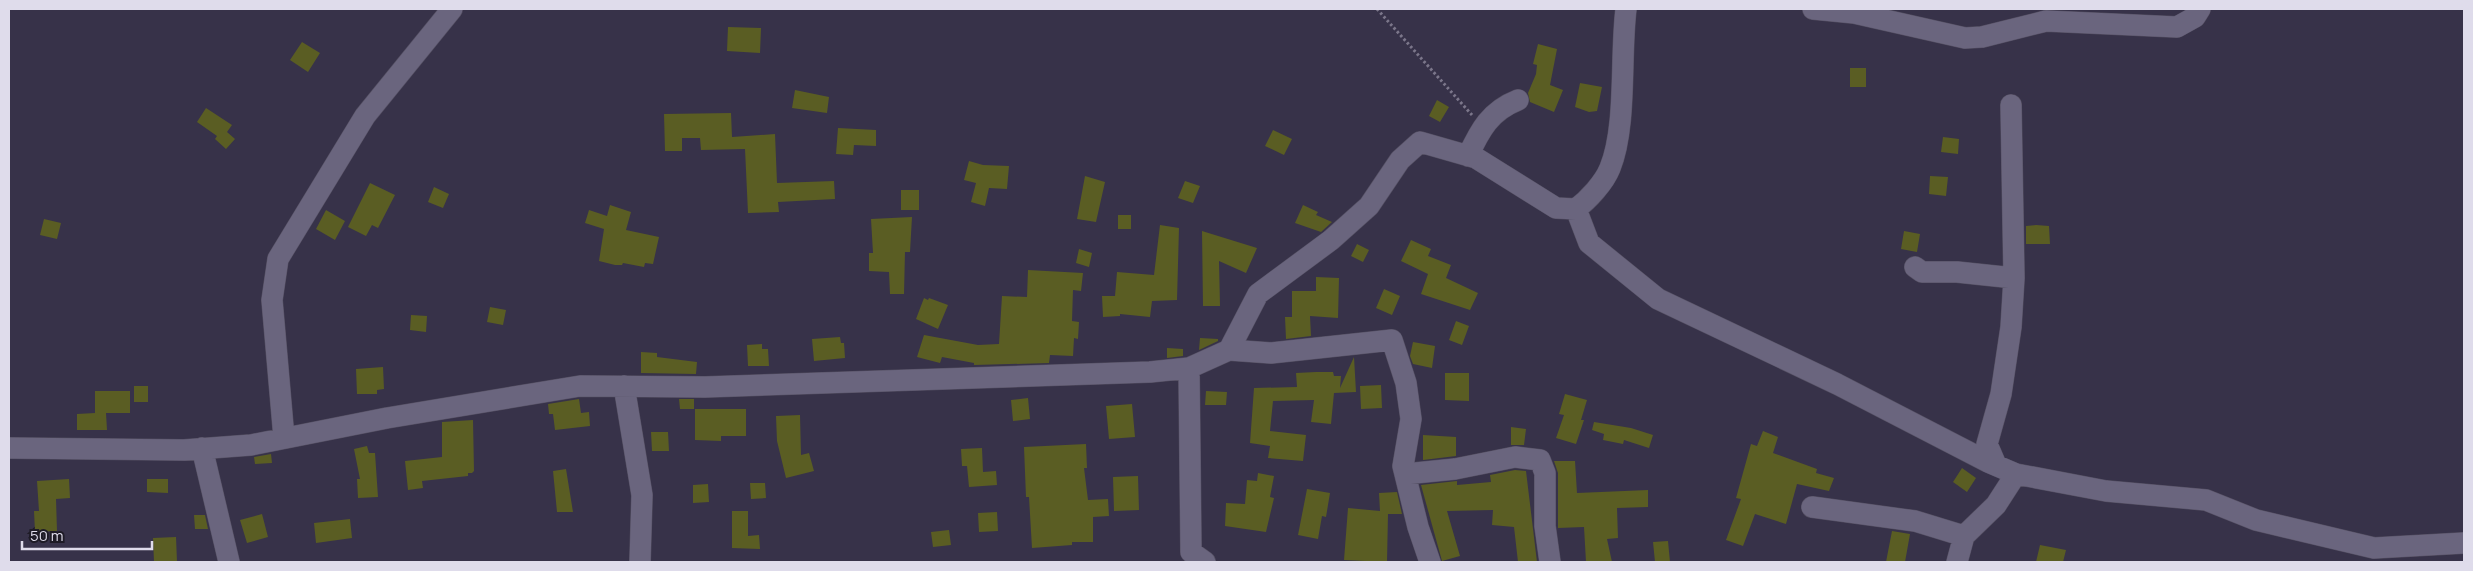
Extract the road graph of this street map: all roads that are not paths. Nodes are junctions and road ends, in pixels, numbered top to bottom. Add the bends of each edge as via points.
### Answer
1 (452, 9) edge
2 (1626, 9) edge
3 (1813, 9) edge
4 (2200, 9) edge
5 (1518, 100) dead end
6 (2011, 105) dead end
7 (1468, 156) junction
8 (1576, 209) junction
9 (1915, 267) dead end
10 (2014, 278) junction
11 (1229, 350) junction
12 (1189, 368) junction
13 (624, 386) junction
14 (284, 438) junction
15 (9, 448) edge
16 (202, 448) junction
17 (1996, 465) junction
18 (1405, 474) junction
19 (2016, 474) junction
20 (1812, 507) dead end
21 (1964, 536) junction
22 (2464, 543) edge
23 (229, 562) edge
24 (640, 562) edge
25 (1205, 562) edge
26 (1430, 562) edge
27 (1550, 562) edge
28 (1957, 562) edge

1 - 14 street via 365,116 278,259 272,300
2 - 8 street via 1618,136 1610,169 1586,202
3 - 4 street via 1854,13 1965,38 1982,37 2046,21 2177,27 2195,17
5 - 7 street via 1505,105 1482,126
6 - 10 street
7 - 8 street via 1556,208
7 - 11 street via 1420,142 1400,160 1369,206 1331,240 1258,294
8 - 17 street via 1589,243 1658,299 1837,384
9 - 10 street via 1922,272
10 - 17 street via 2001,394 1987,444
11 - 12 street
11 - 18 street via 1271,353 1392,340 1406,383 1411,419 1403,466
12 - 13 street via 715,386
12 - 25 street via 1191,552
13 - 14 street via 580,386
13 - 24 street via 642,494
14 - 16 street via 251,445
15 - 16 street
16 - 23 street
17 - 19 street
18 - 26 street
18 - 27 street via 1515,457 1540,460 1545,473 1545,526
19 - 21 street via 1996,505
19 - 22 street via 2106,491 2206,500 2256,520 2374,548
20 - 21 street via 1915,521
21 - 28 street

